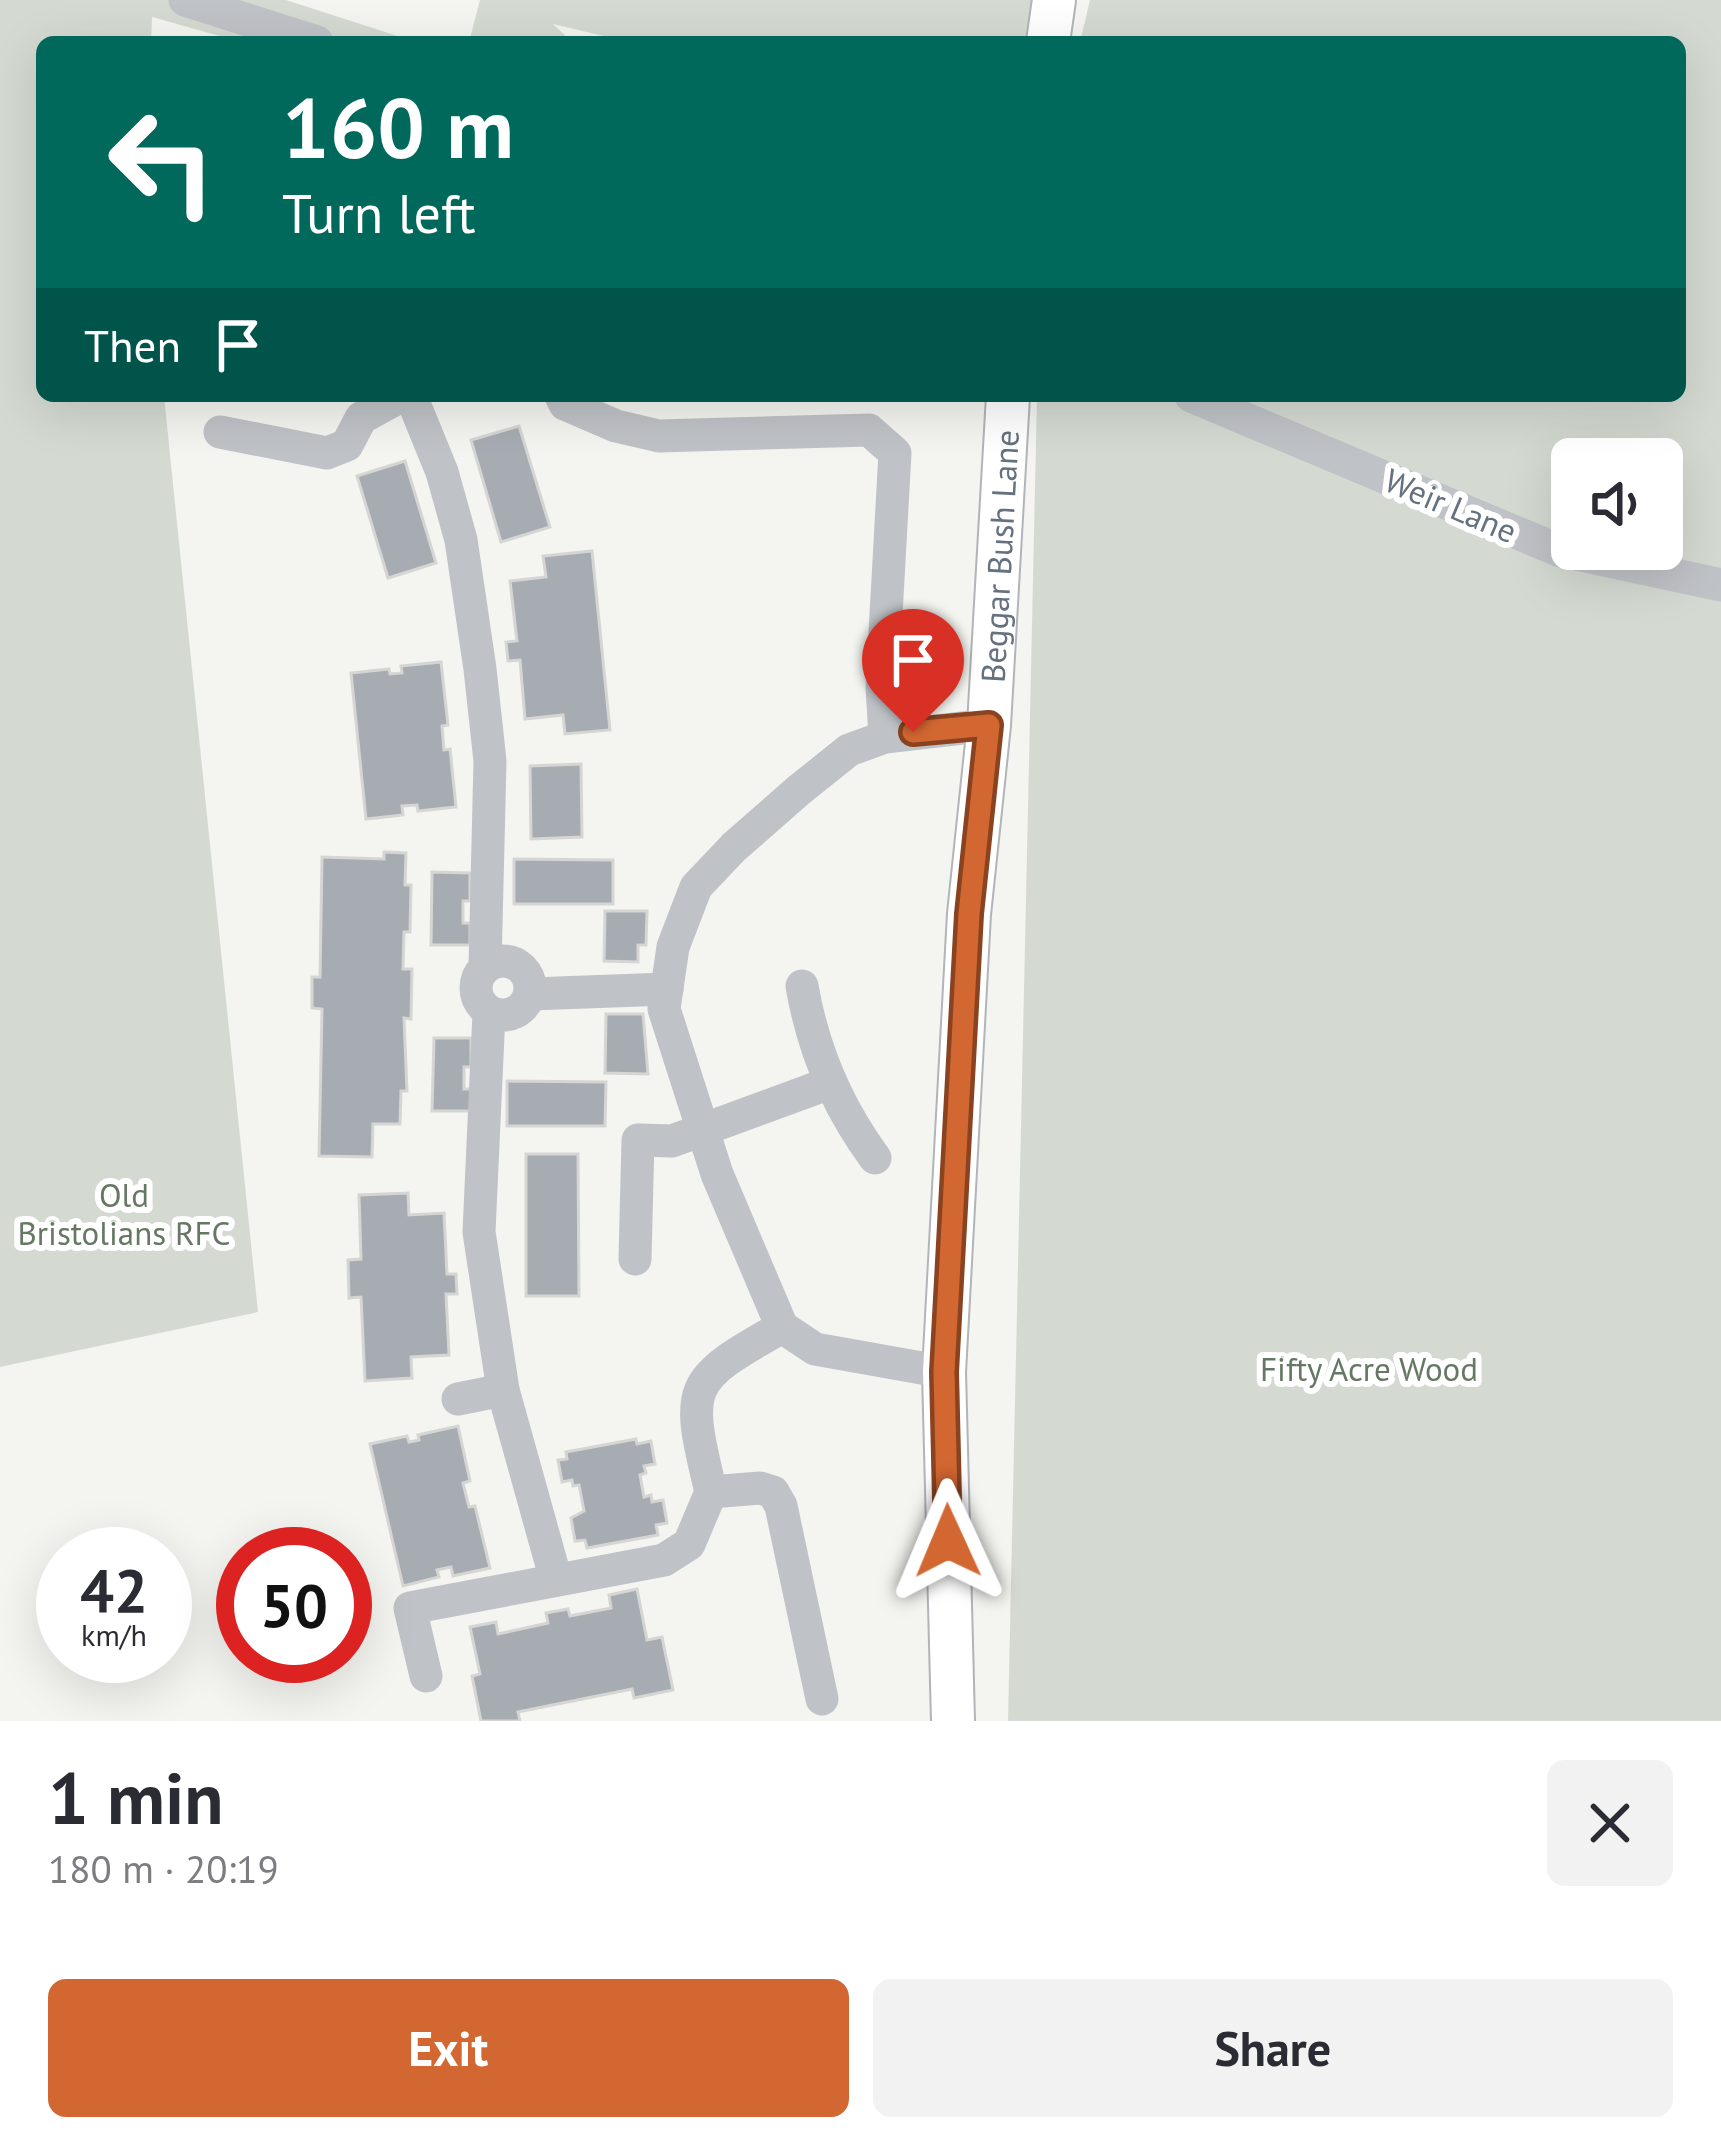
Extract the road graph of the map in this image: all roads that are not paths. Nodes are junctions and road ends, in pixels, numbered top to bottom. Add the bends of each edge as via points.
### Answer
1 (185, 0) edge
2 (1054, 0) edge
3 (297, 36) edge
4 (1049, 36) edge
5 (390, 402) edge
6 (413, 402) edge
7 (564, 402) edge
8 (1007, 402) edge
9 (1205, 402) edge
10 (220, 432) dead end
11 (1721, 584) edge
12 (989, 725) junction
13 (885, 737) junction
14 (485, 967) junction
15 (802, 986) dead end
16 (667, 989) junction
17 (531, 994) junction
18 (489, 1013) junction
19 (830, 1083) junction
20 (701, 1130) junction
21 (874, 1158) dead end
22 (635, 1259) dead end
23 (782, 1327) junction
24 (944, 1372) junction
25 (503, 1390) junction
26 (458, 1399) dead end
27 (711, 1492) junction
28 (556, 1580) junction
29 (426, 1676) dead end
30 (822, 1699) dead end
31 (953, 1721) edge

1 - 3 street
2 - 4 main road
5 - 10 street via 361,418 347,445 327,453
6 - 14 street via 461,540 477,651 490,761
7 - 13 street via 659,436 868,430 895,453
8 - 12 main road, Beggar Bush Lane
9 - 11 street, Weir Lane via 1558,550
12 - 13 street
12 - 24 main road, Beggar Bush Lane via 969,914
13 - 16 street via 848,750 815,776 696,887
14 - 17 street via 517,964
14 - 18 street via 476,982
15 - 19 street
16 - 17 street
16 - 20 street via 664,1010
17 - 18 street via 523,1009
18 - 25 street via 478,1232
19 - 20 street
19 - 21 street
20 - 22 street via 672,1141 638,1140
20 - 23 street
23 - 24 street via 814,1349
23 - 27 street via 710,1372 699,1392 694,1423
24 - 31 main road, Beggar Bush Lane
25 - 26 street
25 - 28 street
27 - 28 street via 689,1544 664,1560
27 - 30 street via 760,1488 782,1506
28 - 29 street via 410,1608

